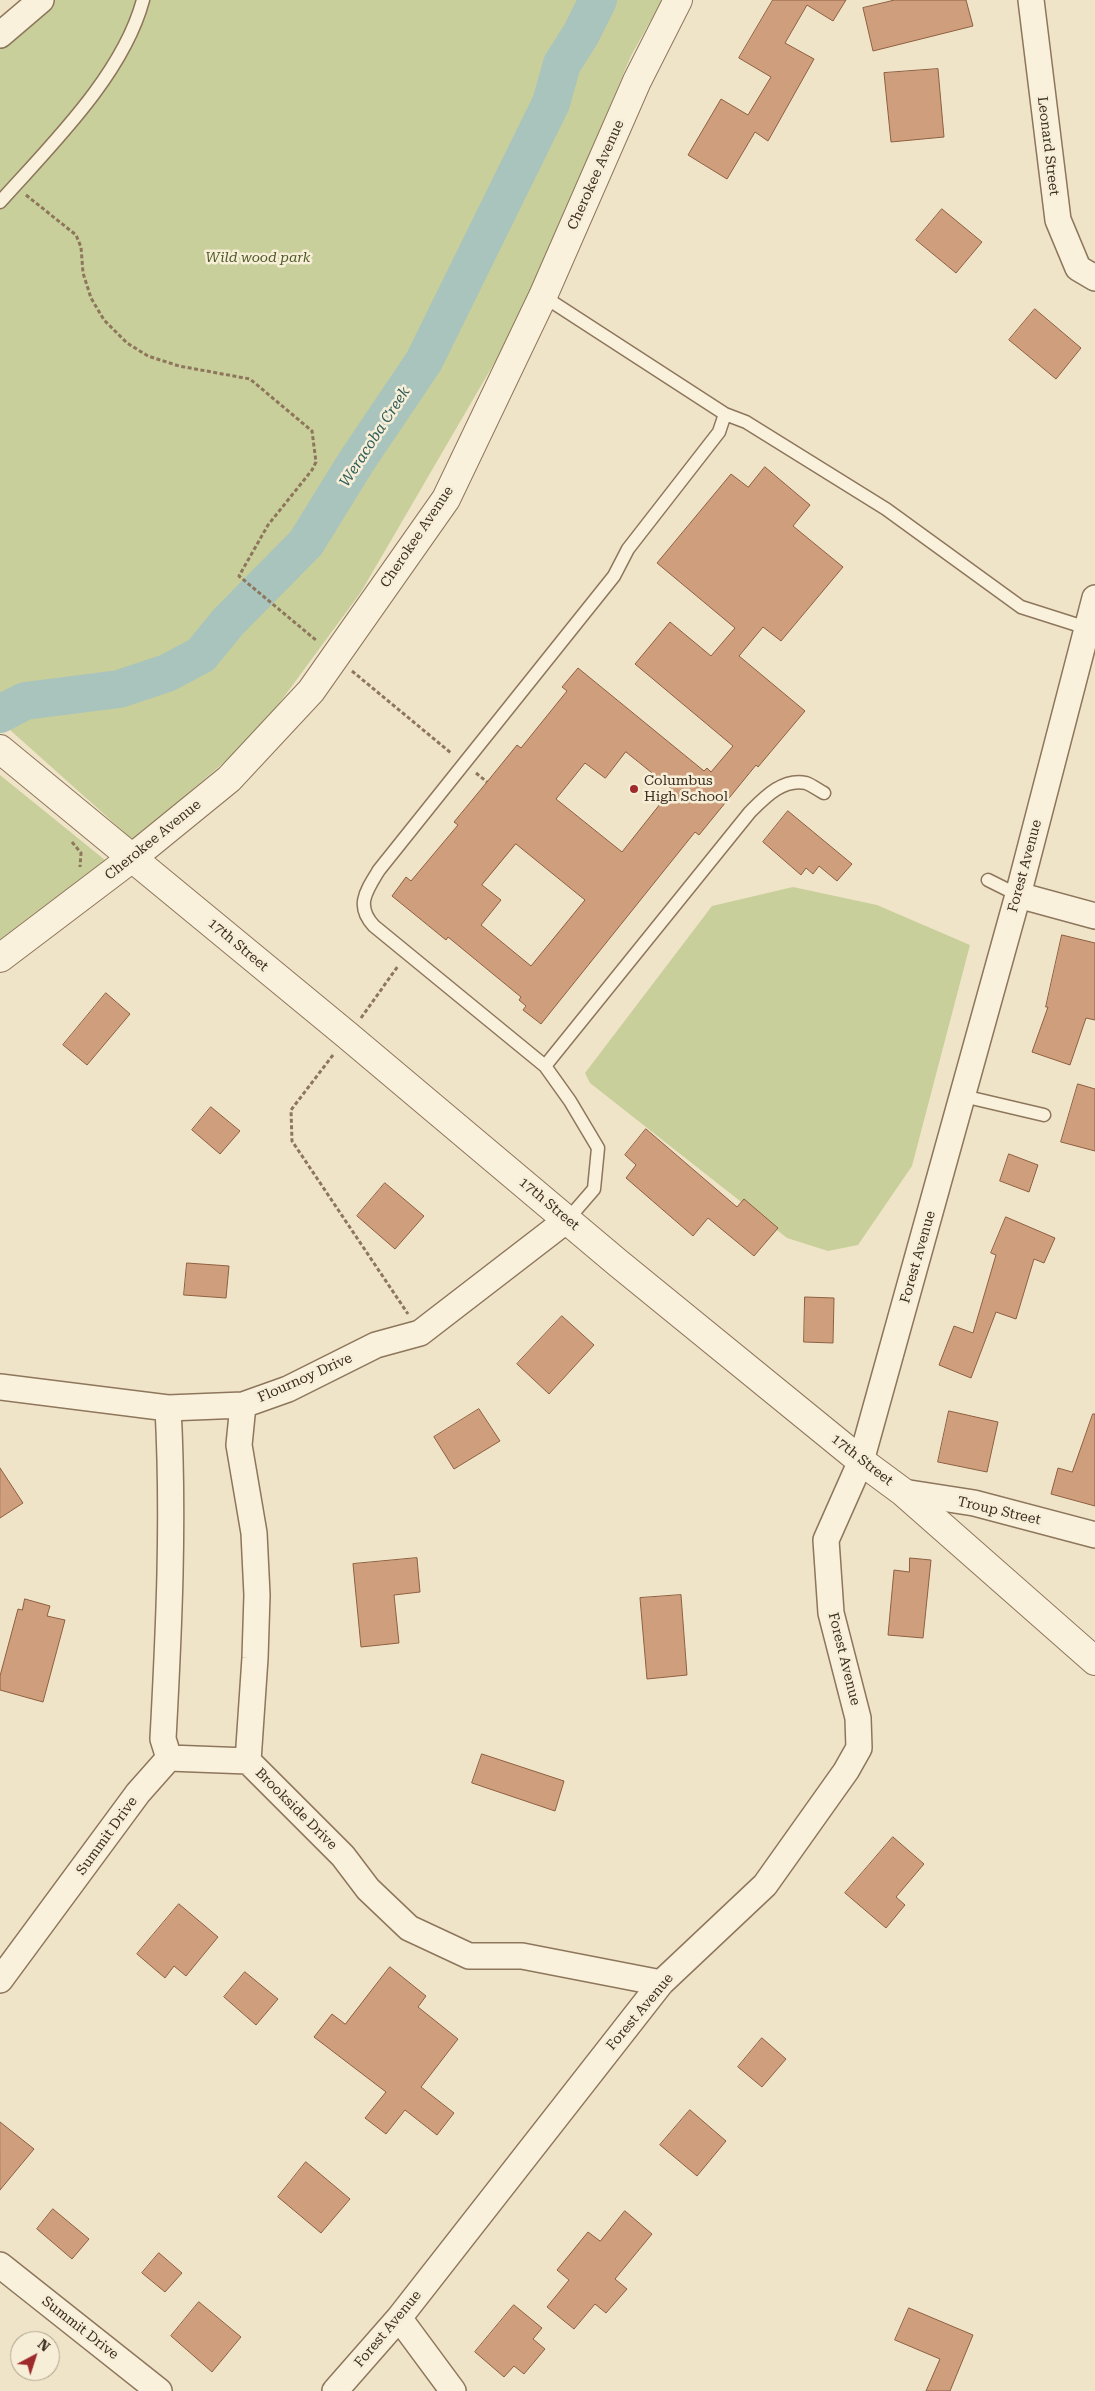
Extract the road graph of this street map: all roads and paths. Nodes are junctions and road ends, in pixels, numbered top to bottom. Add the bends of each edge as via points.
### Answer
1 (41, 0) edge
2 (143, 0) edge
3 (678, 0) edge
4 (1031, 0) edge
5 (0, 35) edge
6 (14, 187) junction
7 (0, 202) edge
8 (1095, 278) edge
9 (543, 296) junction
10 (725, 414) junction
11 (1095, 598) edge
12 (270, 601) dead end
13 (1087, 628) junction
14 (368, 683) dead end
15 (436, 740) dead end
16 (3, 751) edge
17 (478, 775) dead end
18 (487, 782) dead end
19 (824, 793) dead end
20 (70, 839) dead end
21 (132, 858) junction
22 (74, 874) dead end
23 (988, 880) dead end
24 (1018, 895) junction
25 (1095, 916) edge
26 (407, 953) junction
27 (0, 958) edge
28 (347, 1035) junction
29 (545, 1066) junction
30 (963, 1096) junction
31 (1044, 1115) dead end
32 (568, 1219) junction
33 (420, 1333) junction
34 (0, 1387) edge
35 (243, 1405) junction
36 (168, 1408) junction
37 (861, 1461) junction
38 (903, 1492) junction
39 (1095, 1535) edge
40 (1095, 1662) edge
41 (169, 1758) junction
42 (248, 1761) junction
43 (0, 1980) edge
44 (661, 1983) junction
45 (0, 2265) edge
46 (399, 2318) junction
47 (160, 2391) edge
48 (335, 2391) edge
49 (453, 2391) edge

1 - 5 street
2 - 6 lane via 114,65 68,126
3 - 9 street, Cherokee Avenue via 637,81
4 - 8 street, Leonard Street via 1058,220 1078,268
6 - 7 lane
6 - 12 path via 76,235 91,298 104,320 127,343 148,356 179,366 250,379 312,431 316,462 312,470 268,524 239,576
9 - 10 lane
9 - 21 street, Cherokee Avenue via 446,499 311,691 229,779
10 - 13 lane via 746,422 886,509 1021,607
10 - 26 lane via 719,432 628,549 614,576 368,887 363,903 365,917
11 - 13 street, Forest Avenue
13 - 24 street, Forest Avenue
14 - 15 path
16 - 21 street, 17th Street
17 - 18 path
19 - 29 lane via 806,783 785,784 757,805
20 - 22 path via 82,853 81,866
21 - 27 street, Cherokee Avenue
21 - 28 street, 17th Street
23 - 24 lane
24 - 25 street
24 - 30 street, Forest Avenue
26 - 28 path
26 - 29 lane
28 - 32 street, 17th Street
28 - 33 path via 291,1110 292,1141
29 - 32 lane via 598,1148 594,1189
30 - 31 lane
30 - 37 street, Forest Avenue
32 - 33 street, Flournoy Drive
32 - 37 street, 17th Street
33 - 35 street, Flournoy Drive via 376,1345 288,1389
34 - 36 street, Flournoy Drive
35 - 36 street, Flournoy Drive
35 - 42 street, Brookside Drive via 239,1445 254,1533 256,1595
36 - 41 street via 171,1590 163,1739
37 - 38 street, 17th Street
37 - 44 street, Forest Avenue via 826,1540 831,1613 858,1718 859,1748 765,1885
38 - 39 street, Troup Street via 974,1503
38 - 40 street, 17th Street
41 - 42 street
41 - 43 street, Summit Drive via 138,1793
42 - 44 street, Brookside Drive via 409,1928 469,1956 522,1956
44 - 46 street, Forest Avenue
45 - 47 street, Summit Drive
46 - 48 street, Forest Avenue
46 - 49 street

